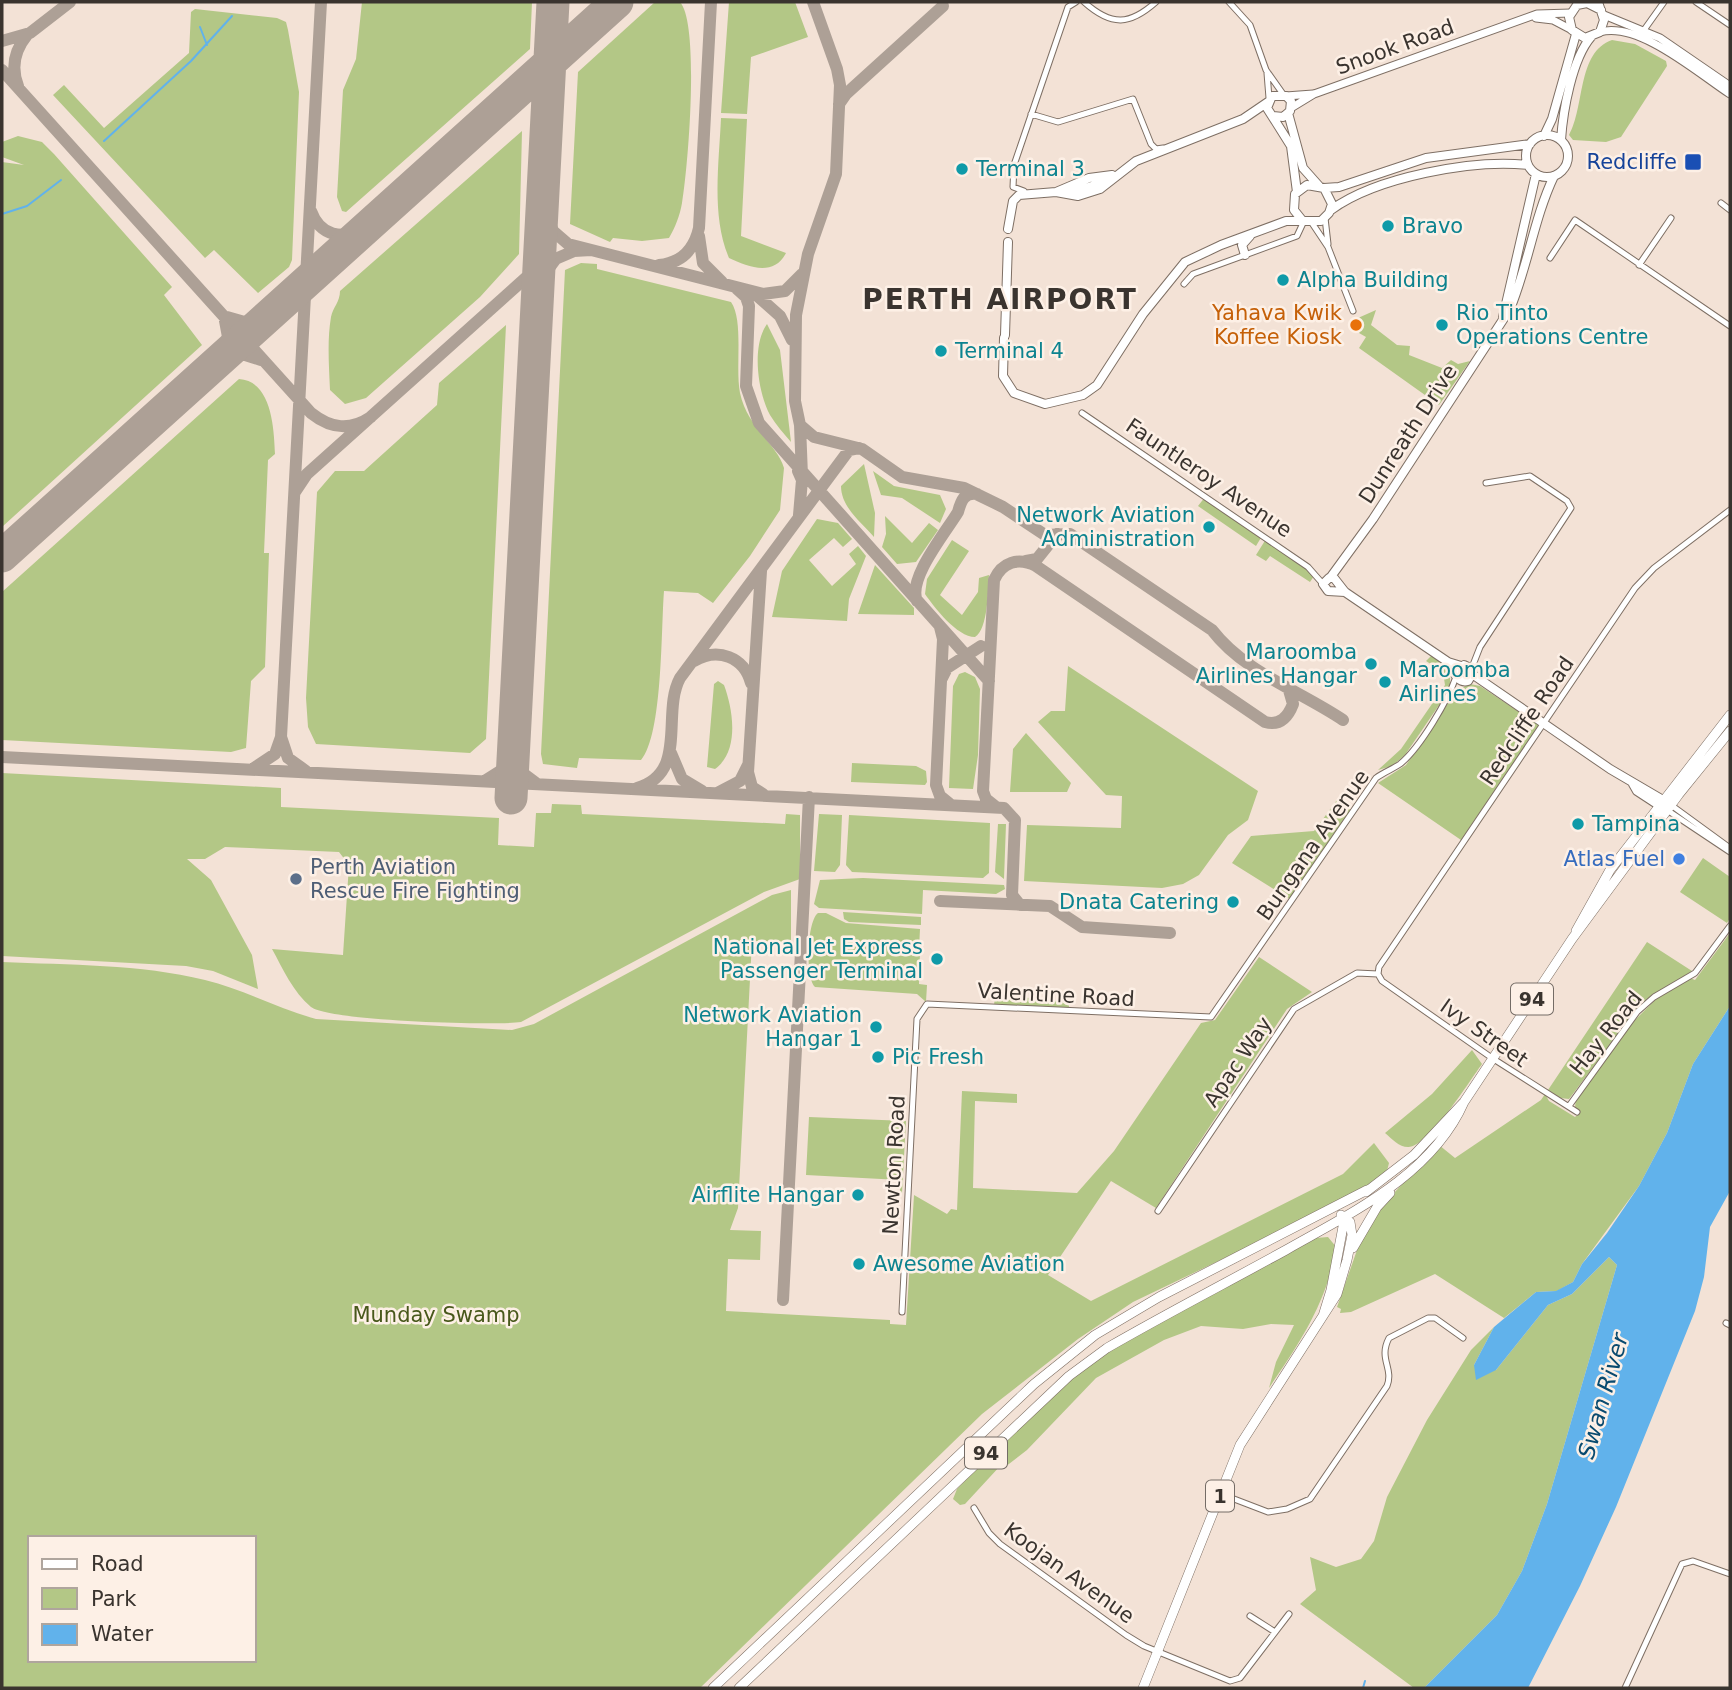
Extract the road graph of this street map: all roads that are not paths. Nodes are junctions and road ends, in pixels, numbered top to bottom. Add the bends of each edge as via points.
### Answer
1 (1076, 2) edge
2 (1084, 2) edge
3 (1156, 2) edge
4 (1229, 2) edge
5 (1664, 2) edge
6 (1696, 2) edge
7 (1578, 4) edge
8 (1601, 9) edge
9 (1571, 13) junction
10 (1528, 18) junction
11 (1730, 25) edge
12 (1644, 30) junction
13 (1574, 32) junction
14 (1600, 32) junction
15 (1591, 37) junction
16 (1266, 70) junction
17 (1730, 86) edge
18 (1314, 94) junction
19 (1730, 94) edge
20 (1285, 95) junction
21 (1268, 100) junction
22 (1290, 111) junction
23 (1031, 114) junction
24 (1273, 116) junction
25 (1544, 135) junction
26 (1561, 140) junction
27 (1530, 144) junction
28 (1163, 148) junction
29 (1528, 165) junction
30 (1536, 174) junction
31 (1553, 176) junction
32 (1322, 187) junction
33 (1024, 191) dead end
34 (1297, 192) junction
35 (1721, 203) dead end
36 (1331, 210) junction
37 (1730, 210) edge
38 (1325, 218) junction
39 (1671, 218) dead end
40 (1306, 221) junction
41 (1265, 228) junction
42 (1008, 229) dead end
43 (1007, 242) dead end
44 (1328, 247) junction
45 (1245, 255) junction
46 (1550, 258) dead end
47 (1639, 265) junction
48 (1184, 284) dead end
49 (1353, 311) dead end
50 (1503, 317) junction
51 (1730, 326) edge
52 (1082, 413) dead end
53 (1486, 483) dead end
54 (1730, 510) edge
55 (1332, 583) junction
56 (1464, 673) junction
57 (1730, 715) edge
58 (1543, 725) junction
59 (1730, 731) edge
60 (1665, 805) junction
61 (1730, 850) edge
62 (1730, 926) edge
63 (1378, 974) junction
64 (1203, 1018) joint
65 (917, 1020) joint
66 (1492, 1058) junction
67 (1464, 1101) junction
68 (1569, 1106) junction
69 (1577, 1112) dead end
70 (1407, 1173) junction
71 (1367, 1190) junction
72 (1158, 1211) dead end
73 (1345, 1218) junction
74 (1305, 1224) junction
75 (1320, 1232) junction
76 (1340, 1243) junction
77 (1348, 1260) junction
78 (902, 1312) dead end
79 (1322, 1316) junction
80 (1463, 1338) dead end
81 (1220, 1494) junction
82 (974, 1507) dead end
83 (1730, 1574) edge
84 (1289, 1614) dead end
85 (1250, 1616) dead end
86 (1275, 1632) junction
87 (1158, 1652) junction
88 (1235, 1680) junction
89 (713, 1688) edge
90 (739, 1688) edge
91 (1143, 1688) edge
92 (1235, 1688) edge
93 (1625, 1688) edge

1 - 23 street via 1068,7
2 - 3 street via 1123,21 1141,16
4 - 16 street via 1250,26
5 - 12 street
6 - 11 street
7 - 8 main road
7 - 9 main road
8 - 12 street
8 - 14 main road
9 - 10 street, Snook Road
9 - 13 main road
10 - 13 street via 1553,20
10 - 18 street, Snook Road
12 - 17 street
13 - 15 main road
13 - 25 main road
14 - 15 main road
14 - 19 street via 1610,29 1647,40
15 - 26 main road via 1571,84
16 - 20 street
16 - 21 street
18 - 20 street, Snook Road
18 - 22 street, Snook Road
20 - 21 main road
20 - 22 main road
21 - 24 main road
21 - 28 main road via 1244,119
22 - 24 main road via 1279,118
22 - 32 main road via 1303,168
23 - 28 street via 1058,122 1133,99 1154,147
23 - 33 street via 1012,184
24 - 34 main road via 1291,146
25 - 26 main road
25 - 27 main road
26 - 31 main road via 1568,152 1567,163
27 - 29 main road
27 - 32 main road via 1426,158 1339,187
28 - 42 main road via 1109,178 1064,191 1017,196
29 - 30 main road
29 - 36 main road via 1475,166 1414,177 1344,200
30 - 31 main road
30 - 50 main road, Dunreath Drive
31 - 50 main road, Dunreath Drive via 1520,284
32 - 34 main road via 1307,185
32 - 36 main road via 1331,198
34 - 40 main road via 1293,205
35 - 37 street
36 - 38 main road
38 - 40 main road
38 - 44 street
39 - 47 street
40 - 41 main road via 1291,220
40 - 44 street
40 - 45 street via 1299,234
41 - 43 main road via 1200,254 1178,268 1097,385 1087,393 1051,404 1034,402 1009,388 1003,376
41 - 45 main road via 1244,240
44 - 49 street
45 - 48 street via 1193,274
46 - 47 street via 1575,220
47 - 51 street
50 - 55 main road, Dunreath Drive
52 - 55 street, Fauntleroy Avenue
53 - 56 street, Bungana Avenue via 1530,476 1571,508
54 - 58 street, Redcliffe Road via 1641,581
55 - 56 main road
56 - 58 main road
56 - 64 street, Bungana Avenue via 1406,758 1376,778 1219,1010
57 - 60 highway, 94
58 - 60 main road
58 - 63 street, Redcliffe Road
59 - 60 highway, 94
60 - 61 street
60 - 66 highway, 94 via 1610,870 1572,939
62 - 68 street, Hay Road via 1695,972 1637,1012
63 - 66 street, Ivy Street
63 - 72 street, Apac Way via 1357,972 1294,1009
64 - 65 street, Valentine Road via 927,1004
65 - 78 street, Newton Road
66 - 67 highway, 94
66 - 68 street, Ivy Street
67 - 70 highway, 94 via 1442,1136
67 - 71 highway, 94 via 1414,1155
68 - 69 street, Ivy Street
70 - 73 highway, 94
70 - 77 highway, 1 via 1377,1207
71 - 73 highway, 1
71 - 74 highway, 94
73 - 74 highway via 1337,1213
73 - 75 highway, 94
73 - 76 highway, 1
73 - 77 highway via 1352,1227
74 - 89 highway, 94 via 1158,1297 1095,1335 1034,1384
75 - 76 highway via 1331,1231
75 - 90 highway, 94 via 1107,1348 1069,1376
76 - 79 highway, 1
77 - 79 highway, 1 via 1337,1294
79 - 81 highway, 1 via 1245,1435
80 - 81 street via 1428,1318 1389,1338 1383,1355 1389,1372 1387,1386 1310,1499 1268,1512
81 - 87 highway, 1
82 - 87 street, Koojan Avenue via 1000,1544 1126,1635
83 - 93 street via 1693,1561 1682,1564
84 - 86 street
85 - 86 street
86 - 88 street
87 - 88 street, Koojan Avenue
87 - 91 highway, 1
88 - 92 street

